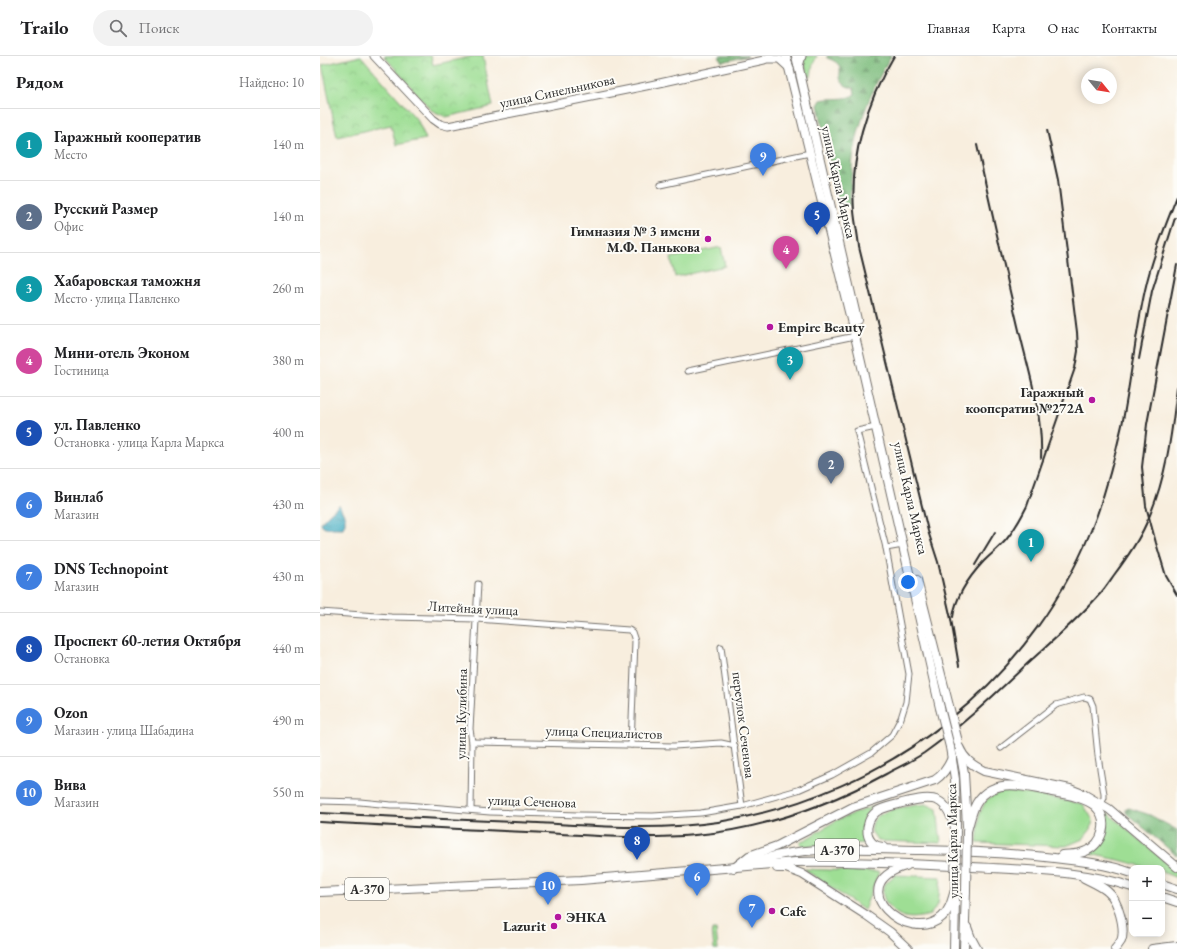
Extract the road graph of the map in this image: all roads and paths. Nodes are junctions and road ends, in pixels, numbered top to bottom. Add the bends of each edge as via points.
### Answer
1 (374, 56) edge
2 (786, 56) edge
3 (796, 56) edge
4 (802, 56) edge
5 (767, 58) edge
6 (799, 66) junction
7 (790, 69) junction
8 (810, 153) junction
9 (660, 185) dead end
10 (855, 336) junction
11 (688, 371) dead end
12 (876, 426) junction
13 (904, 545) junction
14 (886, 548) junction
15 (478, 584) dead end
16 (320, 612) edge
17 (476, 619) junction
18 (721, 647) dead end
19 (472, 742) junction
20 (959, 744) junction
21 (631, 745) junction
22 (735, 746) junction
23 (1001, 748) dead end
24 (952, 758) junction
25 (320, 801) edge
26 (1101, 804) junction
27 (742, 806) junction
28 (471, 810) junction
29 (956, 831) junction
30 (967, 831) junction
31 (942, 850) junction
32 (1010, 853) junction
33 (915, 864) junction
34 (1177, 867) edge
35 (734, 868) junction
36 (1129, 872) edge
37 (1076, 874) junction
38 (1165, 885) edge
39 (1129, 886) edge
40 (1177, 889) edge
41 (955, 890) junction
42 (320, 892) edge
43 (1165, 898) edge
44 (1177, 902) edge
45 (965, 916) junction
46 (1177, 946) edge
47 (908, 949) edge
48 (954, 949) edge
49 (964, 949) edge
50 (978, 949) edge
51 (1115, 949) edge
52 (1152, 949) edge

1 - 5 main road, улица Синельникова via 433,119 448,126
2 - 7 main road, улица Карла Маркса
3 - 6 main road, улица Карла Маркса
4 - 6 main road
5 - 7 main road, улица Синельникова via 780,60
6 - 20 main road, улица Карла Маркса, bridge via 908,544
7 - 8 main road, улица Карла Маркса
8 - 9 street
8 - 10 main road, улица Карла Маркса
10 - 11 street
10 - 12 main road, улица Карла Маркса
12 - 13 main road, улица Карла Маркса
12 - 14 street, улица Сеченова via 857,431
13 - 14 street
13 - 24 main road, улица Карла Маркса, bridge
14 - 27 street, улица Сеченова via 909,674 906,702 895,729 887,740 871,753 832,774 798,790
15 - 17 street, улица Кулибина
16 - 17 street, Литейная улица
17 - 19 street, улица Кулибина via 470,729
17 - 21 street, Литейная улица via 624,629 632,632 635,641
18 - 22 street, переулок Сеченова
19 - 21 street, улица Специалистов
19 - 28 street, улица Кулибина
20 - 26 main road via 966,759 974,766 1070,789
20 - 30 main road, улица Карла Маркса via 964,773
21 - 22 street, улица Специалистов via 721,743
22 - 27 street, переулок Сеченова
23 - 26 street via 1056,705 1084,697 1090,699 1104,794
24 - 29 main road
24 - 35 main road via 940,777 853,807 777,846 749,856
25 - 28 street, улица Сеченова
26 - 34 main road
27 - 28 street, улица Сеченова via 701,813 654,816
29 - 31 main road via 948,808 929,798 884,808 870,818 867,834 879,846
29 - 41 main road, bridge
30 - 32 main road via 979,799 996,787 1007,785 1069,795 1094,805 1100,811 1104,821 1103,830 1095,845 1087,851 1054,856
30 - 45 main road, улица Карла Маркса, bridge
31 - 32 main road, А-370
31 - 35 main road, А-370 via 793,852 766,857
32 - 36 main road, А-370 via 1092,862
33 - 35 main road, А-370 via 829,861
33 - 37 main road, А-370
33 - 41 main road via 893,870 880,885 879,901 883,908 895,917 908,924 917,925 936,921 950,906
35 - 42 main road, А-370 via 581,880
35 - 47 main road via 786,868 802,874 872,919
37 - 39 main road, А-370
37 - 51 main road via 1105,889 1113,898 1120,915 1122,931 1121,941
38 - 40 main road
41 - 48 main road
43 - 44 main road
45 - 49 main road, улица Карла Маркса
45 - 50 main road via 968,931
46 - 52 main road

